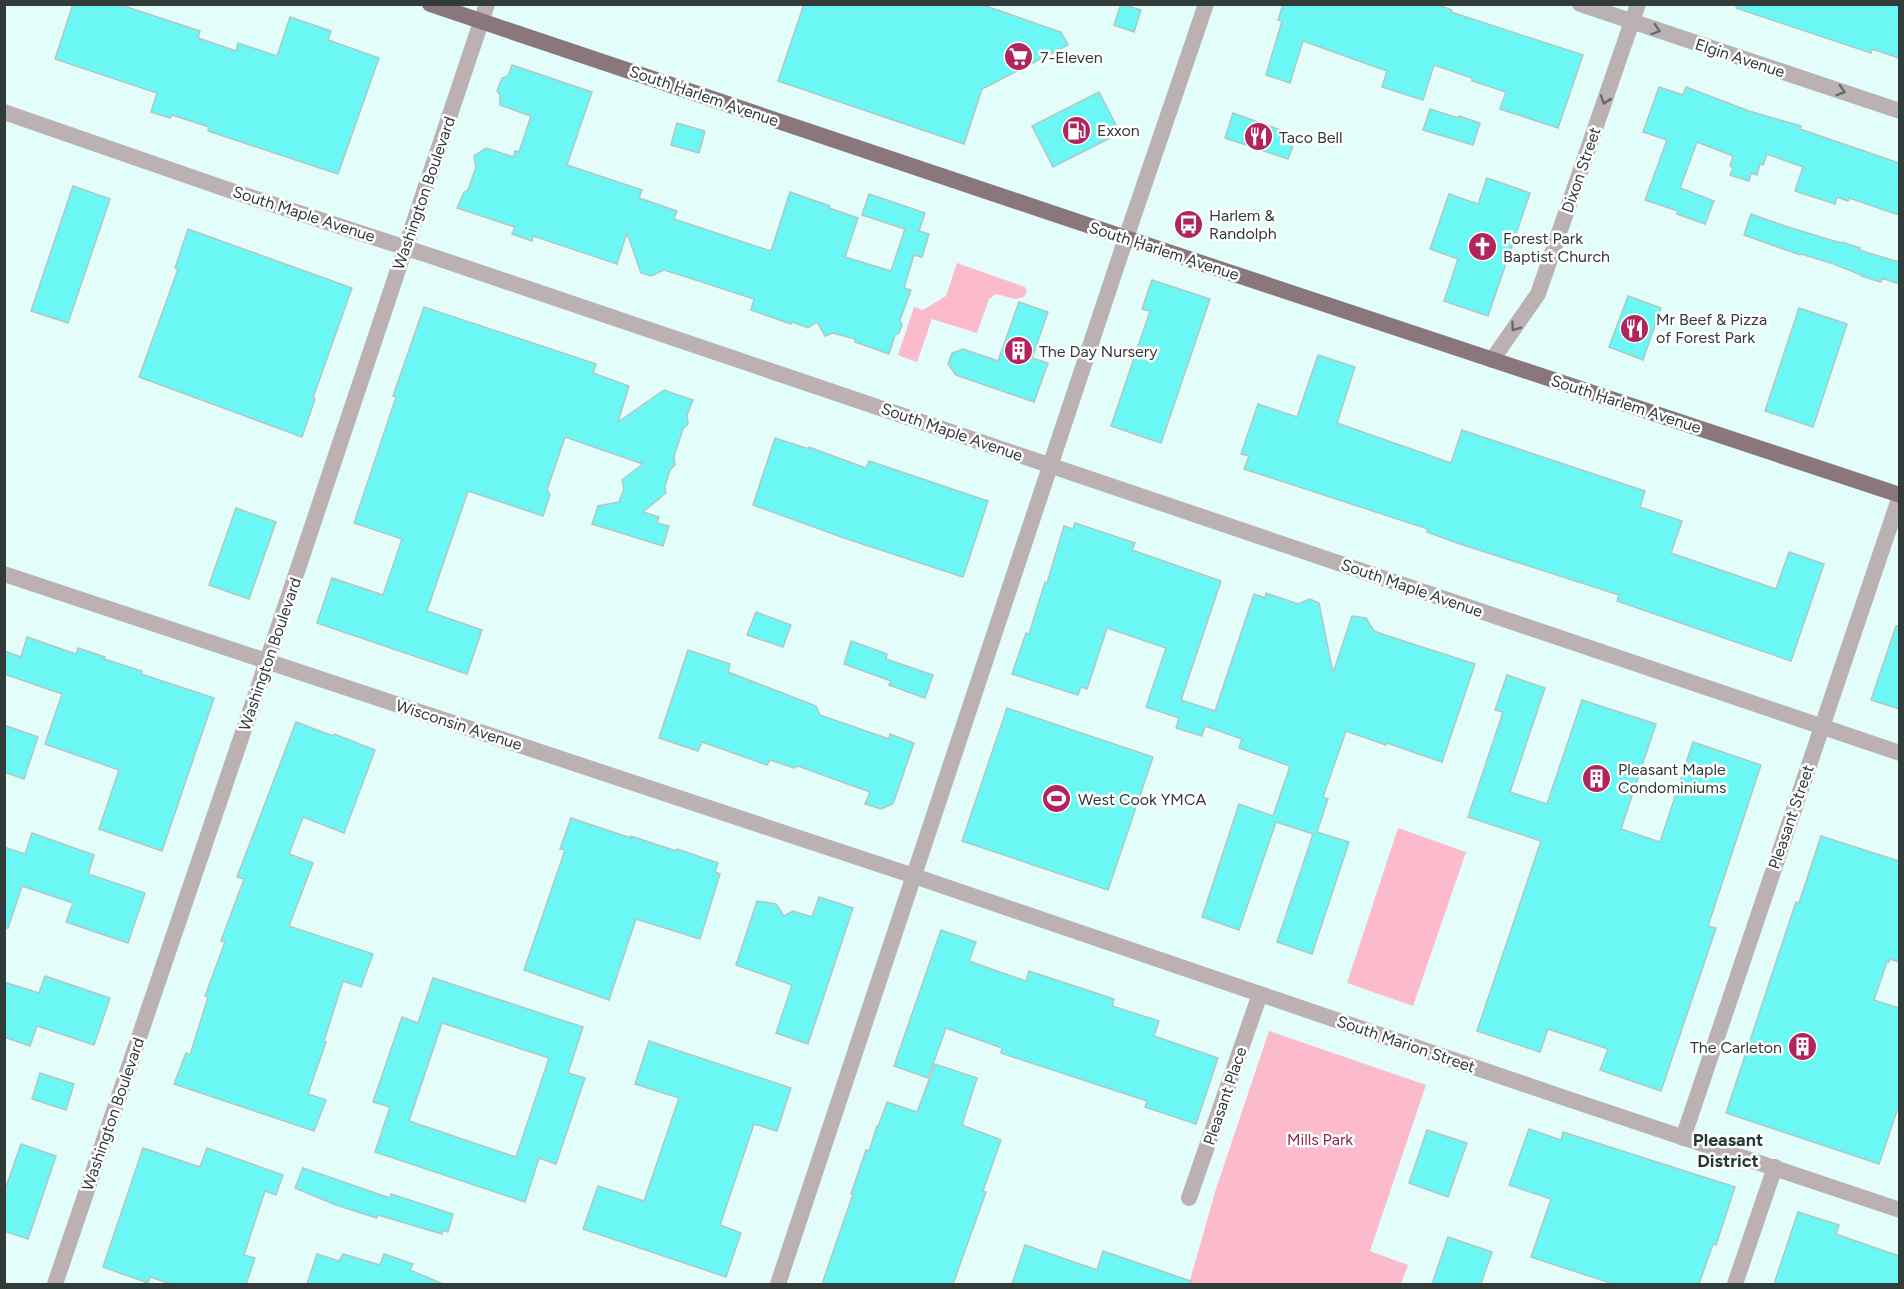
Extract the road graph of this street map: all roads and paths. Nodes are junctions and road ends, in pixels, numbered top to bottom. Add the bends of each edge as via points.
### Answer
1 (430, 4) edge
2 (487, 4) edge
3 (1206, 4) edge
4 (1580, 4) edge
5 (1638, 4) edge
6 (481, 22) junction
7 (1632, 22) junction
8 (1899, 111) edge
9 (4, 112) edge
10 (1125, 238) junction
11 (406, 248) junction
12 (1492, 360) junction
13 (1050, 466) junction
14 (1899, 495) edge
15 (4, 574) edge
16 (267, 662) junction
17 (1822, 726) junction
18 (1899, 753) edge
19 (914, 876) junction
20 (1260, 994) junction
21 (1683, 1138) junction
22 (1775, 1167) junction
23 (1189, 1198) dead end
24 (1899, 1210) edge
25 (55, 1284) edge
26 (778, 1284) edge
27 (1735, 1284) edge

1 - 6 main road, South Harlem Avenue
2 - 6 street, Washington Boulevard
3 - 10 street
4 - 7 street, Elgin Avenue
5 - 7 street, Dixon Street
6 - 10 main road, South Harlem Avenue
6 - 11 street, Washington Boulevard
7 -> 8 street, Elgin Avenue
7 -> 12 street, Dixon Street via 1538,294
9 - 11 street, South Maple Avenue
10 - 12 main road, South Harlem Avenue
10 - 13 street
11 - 13 street, South Maple Avenue
11 - 16 street, Washington Boulevard
12 - 14 main road, South Harlem Avenue
13 - 17 street, South Maple Avenue
13 - 19 street
14 - 17 street, Pleasant Street
15 - 16 street, Wisconsin Avenue
16 - 19 street, Wisconsin Avenue
16 - 25 street, Washington Boulevard
17 - 18 street, South Maple Avenue
17 - 21 street, Pleasant Street
19 - 20 street, South Marion Street
19 - 26 street
20 - 21 street, South Marion Street
20 - 23 street, Pleasant Place
21 - 22 street, South Marion Street
22 - 24 street, South Marion Street
22 - 27 street

